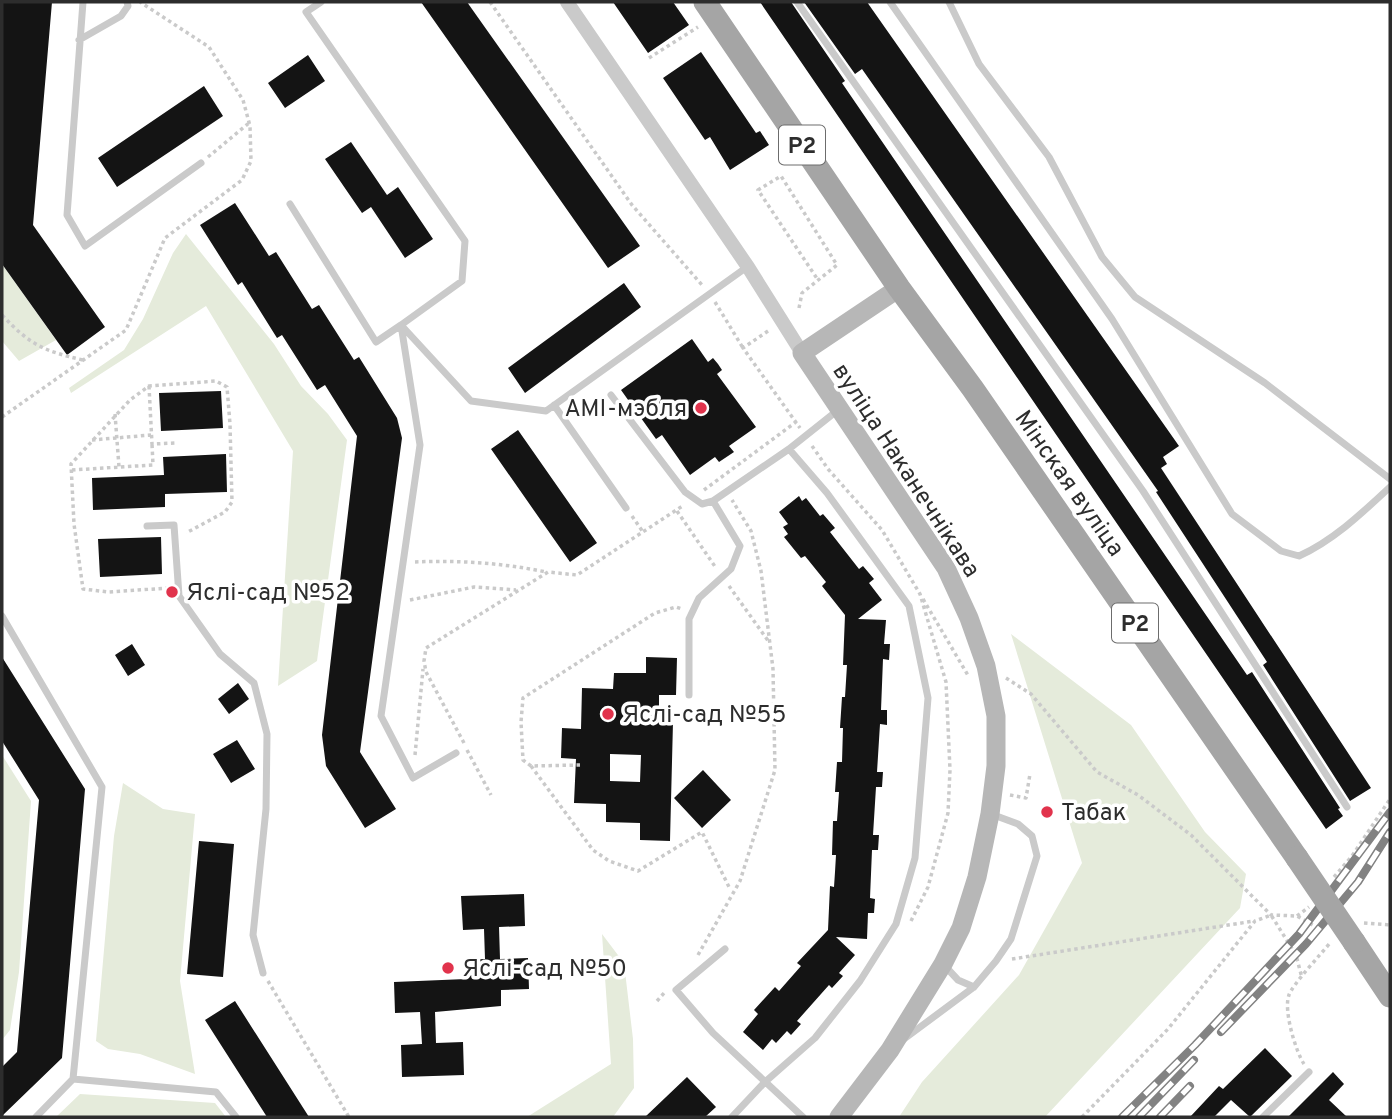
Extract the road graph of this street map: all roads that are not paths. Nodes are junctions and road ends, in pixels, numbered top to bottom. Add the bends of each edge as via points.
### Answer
1 (83, 2) edge
2 (127, 2) edge
3 (321, 2) edge
4 (567, 2) edge
5 (797, 2) edge
6 (890, 2) edge
7 (949, 2) edge
8 (710, 9) edge
9 (79, 40) junction
10 (201, 163) road end
11 (290, 204) dead end
12 (748, 267) junction
13 (899, 288) junction
14 (401, 326) junction
15 (802, 353) junction
16 (611, 395) dead end
17 (554, 405) junction
18 (839, 409) junction
19 (789, 449) junction
20 (1390, 479) edge
21 (1390, 487) edge
22 (713, 500) junction
23 (626, 508) road end
24 (147, 526) dead end
25 (2, 616) edge
26 (689, 695) dead end
27 (456, 752) dead end
28 (1347, 807) dead end
29 (990, 814) junction
30 (726, 949) dead end
31 (943, 964) junction
32 (264, 973) road end
33 (974, 987) junction
34 (1390, 996) edge
35 (890, 1049) junction
36 (1309, 1073) road end
37 (73, 1079) junction
38 (764, 1083) junction
39 (36, 1117) edge
40 (236, 1117) edge
41 (732, 1117) edge
42 (803, 1117) edge
43 (839, 1117) edge
44 (1263, 1117) edge

1 - 9 lane
2 - 9 lane via 121,16
3 - 14 lane via 306,12 465,241 462,281
4 - 12 street, вуліца Наканечнікава
5 - 28 lane via 1143,491
6 - 21 lane via 1112,319 1232,514 1281,551 1298,556 1347,527
7 - 20 lane via 979,64 1049,157 1102,257 1135,297 1265,383
8 - 13 main road, Мінская вуліца / Р2
9 - 10 lane via 67,215 85,246
11 - 14 lane via 376,342
12 - 15 street, вуліца Наканечнікава
12 - 17 lane
13 - 15 main road, вуліца Наканечнікава
13 - 34 main road, Мінская вуліца / Р2, bridge via 1297,858 1357,932
14 - 17 lane via 471,401 546,411
14 - 27 lane via 420,445 381,716 413,778
15 - 18 main road, вуліца Наканечнікава
16 - 22 lane via 685,492 702,504
17 - 23 lane
18 - 19 lane
18 - 29 main road, вуліца Наканечнікава via 946,568 970,618 996,716
19 - 22 lane
19 - 38 lane via 909,606 928,698 915,858 896,924 860,981 815,1038
22 - 26 lane via 740,546 731,569 699,598 689,619
24 - 32 lane via 174,526 179,596 220,654 254,683 267,734 267,809 253,935
25 - 37 lane via 103,787
29 - 31 main road, вуліца Наканечнікава via 977,877 961,928
29 - 33 lane via 1018,824 1032,836 1037,856 1011,939
30 - 38 lane via 676,990
31 - 33 lane via 958,980
31 - 35 main road, вуліца Наканечнікава
33 - 35 lane
35 - 43 main road, вуліца Наканечнікава
36 - 44 lane
37 - 39 lane
37 - 40 lane via 216,1092
38 - 41 lane
38 - 42 lane

